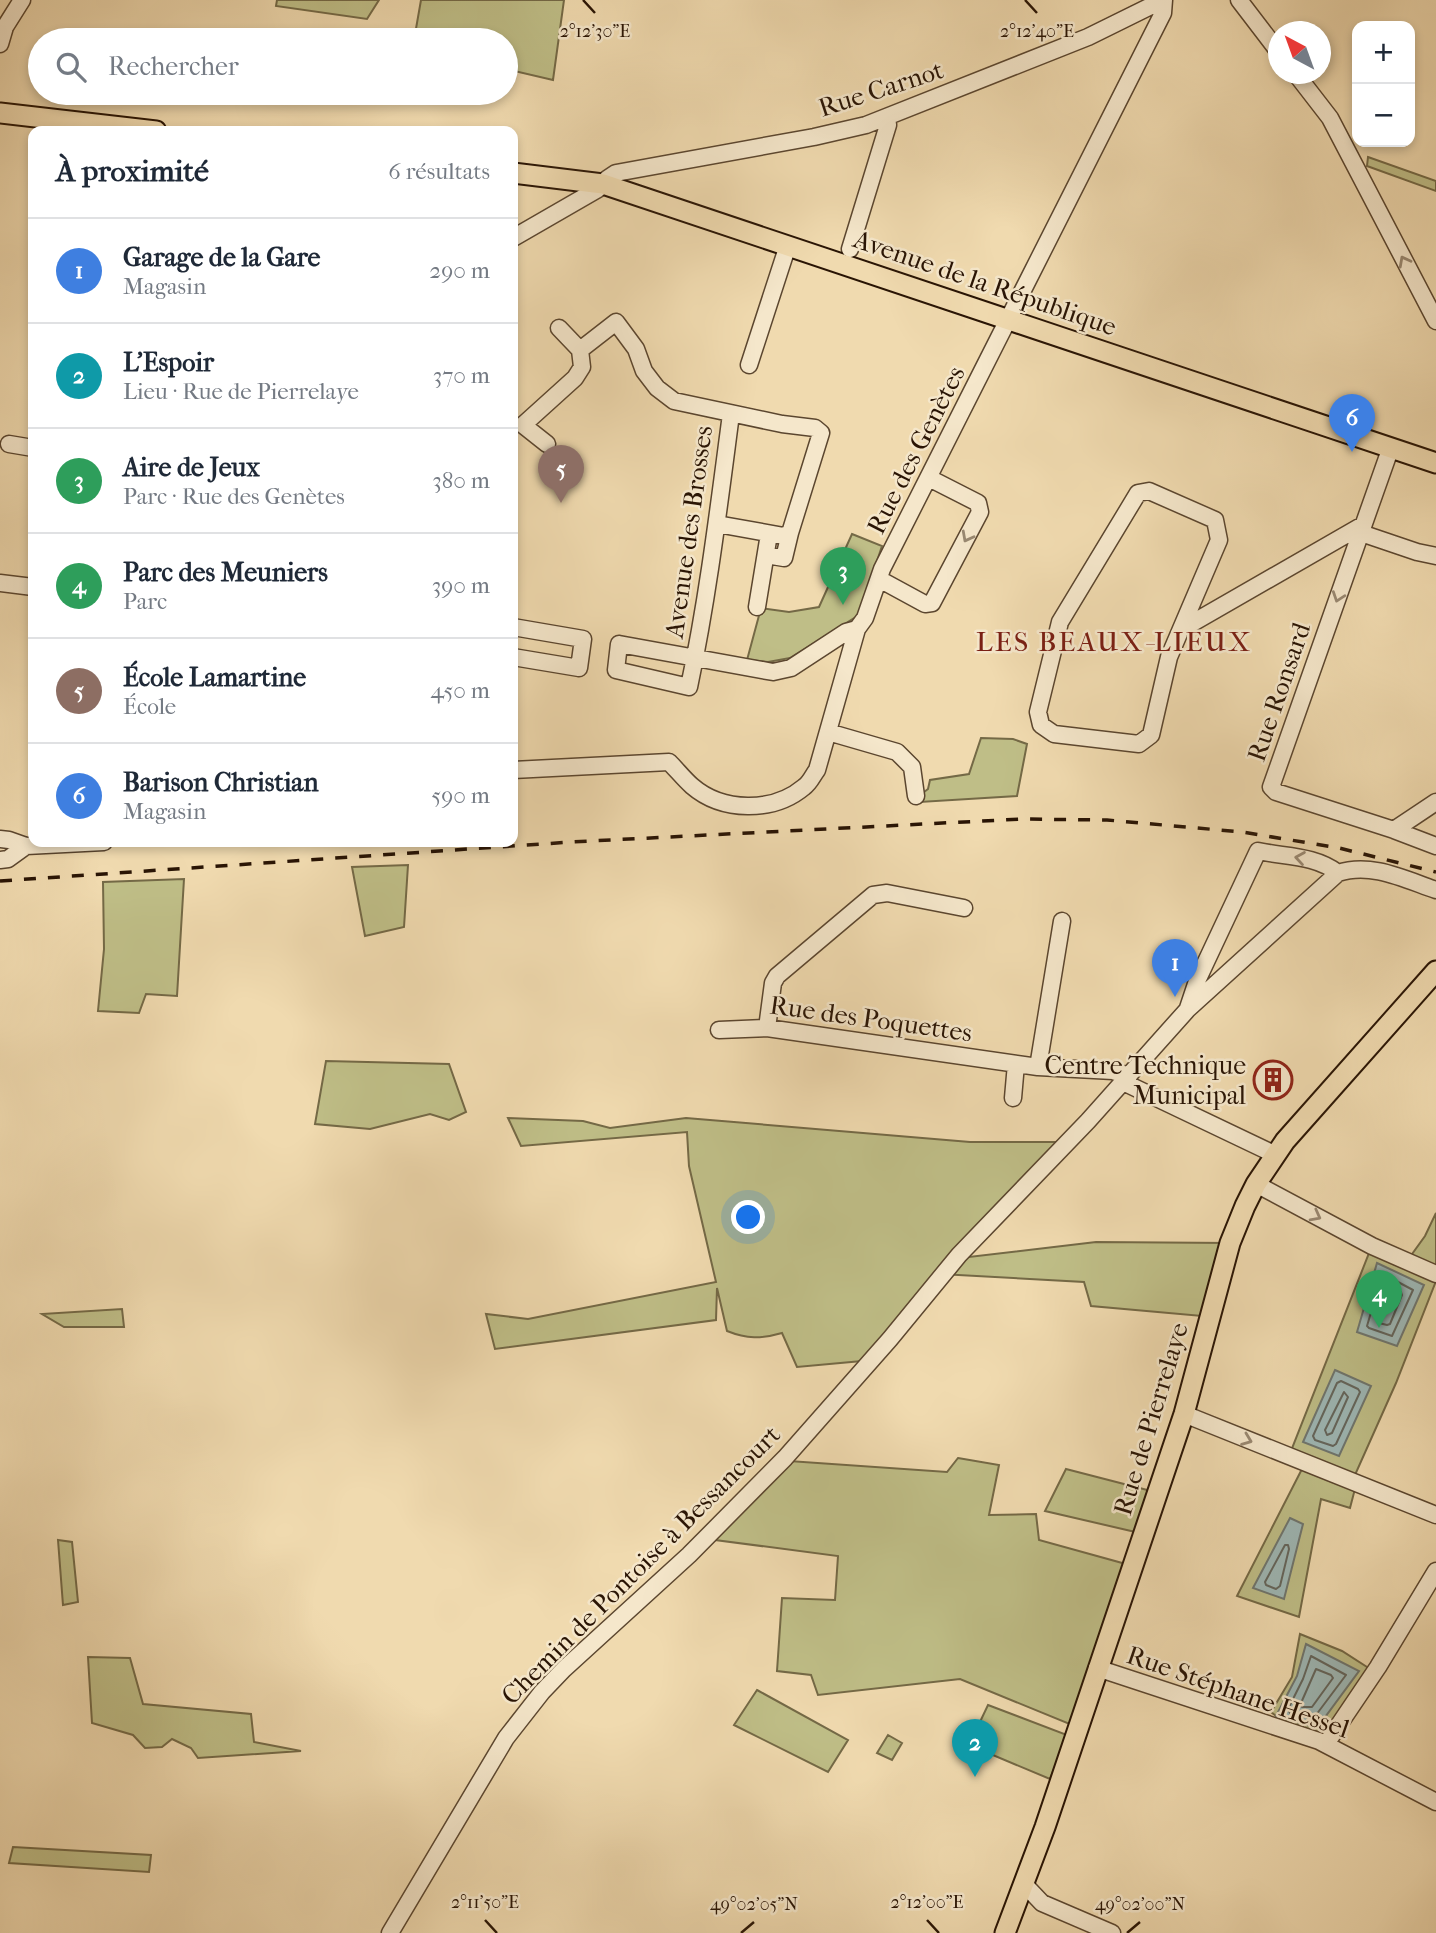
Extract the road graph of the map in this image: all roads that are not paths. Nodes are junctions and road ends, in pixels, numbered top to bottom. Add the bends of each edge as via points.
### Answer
1 (22, 0) edge
2 (1164, 0) edge
3 (1239, 0) edge
4 (1268, 37) edge
5 (0, 44) edge
6 (1304, 84) edge
7 (0, 113) edge
8 (887, 117) junction
9 (112, 126) edge
10 (518, 174) edge
11 (612, 187) junction
12 (518, 235) edge
13 (788, 245) junction
14 (850, 249) dead end
15 (1010, 319) junction
16 (1436, 321) edge
17 (559, 328) dead end
18 (580, 350) junction
19 (749, 365) dead end
20 (732, 414) junction
21 (9, 444) dead end
22 (547, 444) dead end
23 (1391, 447) junction
24 (28, 448) edge
25 (1436, 463) edge
26 (929, 478) junction
27 (717, 524) junction
28 (1362, 529) junction
29 (790, 533) junction
30 (769, 534) junction
31 (766, 555) junction
32 (1436, 555) edge
33 (879, 579) junction
34 (0, 583) edge
35 (28, 586) edge
36 (757, 607) dead end
37 (518, 628) edge
38 (857, 629) junction
39 (1182, 629) junction
40 (695, 656) junction
41 (518, 658) edge
42 (828, 732) junction
43 (518, 770) edge
44 (916, 796) dead end
45 (1436, 802) edge
46 (1394, 830) junction
47 (0, 839) edge
48 (26, 846) joint
49 (1436, 846) edge
50 (0, 860) edge
51 (1338, 873) junction
52 (1436, 890) edge
53 (964, 908) dead end
54 (1062, 921) dead end
55 (1436, 971) edge
56 (1188, 1009) junction
57 (767, 1028) junction
58 (719, 1030) dead end
59 (1016, 1064) junction
60 (1038, 1067) junction
61 (1126, 1079) junction
62 (1013, 1098) dead end
63 (1276, 1155) junction
64 (1256, 1184) junction
65 (1436, 1274) edge
66 (1184, 1414) junction
67 (1436, 1515) edge
68 (1436, 1571) edge
69 (1097, 1668) junction
70 (1326, 1744) junction
71 (1436, 1802) edge
72 (1024, 1884) junction
73 (1042, 1903) junction
74 (1016, 1905) junction
75 (390, 1933) edge
76 (1005, 1933) edge
77 (1112, 1933) edge

1 - 5 street
2 - 8 street, Rue Carnot via 1088,37
2 - 15 street, Rue des Genètes via 1163,13
3 - 4 street
16 -> 6 street via 1331,118
7 - 9 main road
8 - 11 street, Rue Carnot via 814,137 628,171
8 - 14 street
10 - 11 main road, Avenue de la République
11 - 12 street via 598,189
11 - 13 main road, Avenue de la République
13 - 15 main road, Avenue de la République
13 - 19 street
15 - 23 main road, Avenue de la République
15 - 26 street, Rue des Genètes
17 - 18 street
18 - 20 street via 616,322 657,388 674,401
18 - 22 street via 582,367 575,378 523,425
20 - 27 street, Avenue des Brosses
20 - 29 street via 815,428 821,433
21 - 24 street
23 - 25 main road, Avenue de la République
23 - 28 street, Rue Ronsard
26 - 33 street, Rue des Genètes
26 -> 33 street via 978,503 980,512 932,603 925,604
27 - 30 street
27 - 40 street, Avenue des Brosses
28 - 32 street
28 - 39 street
28 -> 46 street, Rue Ronsard via 1271,787
29 - 30 street
29 - 31 street via 783,558
30 - 31 street
31 - 36 street
33 - 38 street, Rue des Genètes
34 - 35 street
37 - 41 street via 583,639 579,668
38 - 40 street, Avenue des Brosses via 790,668 773,672
38 - 42 street, Rue des Genètes
39 - 39 street via 1219,540 1215,520 1149,491 1138,493 1060,622 1038,712 1041,725 1054,734 1139,744 1151,735 1169,657
40 - 40 street, Avenue des Brosses via 689,687 616,670 619,644
42 - 43 street, Rue des Genètes via 817,770 806,787 775,803 728,805 693,788 669,762
42 - 44 street via 897,752 912,767
45 - 46 street
46 - 49 street, Rue Ronsard
47 - 48 street
48 - 50 street
51 - 52 street via 1375,869
51 - 56 street, Chemin de Pontoise à Bessancourt
51 -> 56 street via 1316,860 1258,851
53 - 57 street via 887,893 873,895 777,976
54 - 60 street
55 - 63 main road, Rue de Pierrelaye
56 - 61 street, Chemin de Pontoise à Bessancourt
57 - 58 street, Rue des Poquettes
57 - 59 street, Rue des Poquettes
59 - 60 street, Rue des Poquettes
59 - 62 street
60 - 61 street, Rue des Poquettes via 1113,1071
61 - 63 street, Rue des Poquettes
61 - 75 street, Chemin de Pontoise à Bessancourt via 960,1255 785,1458 542,1692 506,1738
63 - 64 main road, Rue de Pierrelaye
64 -> 65 street via 1372,1247
64 - 66 main road, Rue de Pierrelaye via 1230,1243
66 -> 67 street
66 - 69 main road, Rue de Pierrelaye
68 - 70 street
69 - 70 street, Rue Stéphane Hessel
69 - 72 main road, Rue de Pierrelaye
70 - 71 street, Rue Stéphane Hessel
72 - 73 street
72 - 74 main road, Rue de Pierrelaye
73 - 74 street
73 - 77 street
74 - 76 main road, Rue de Pierrelaye

